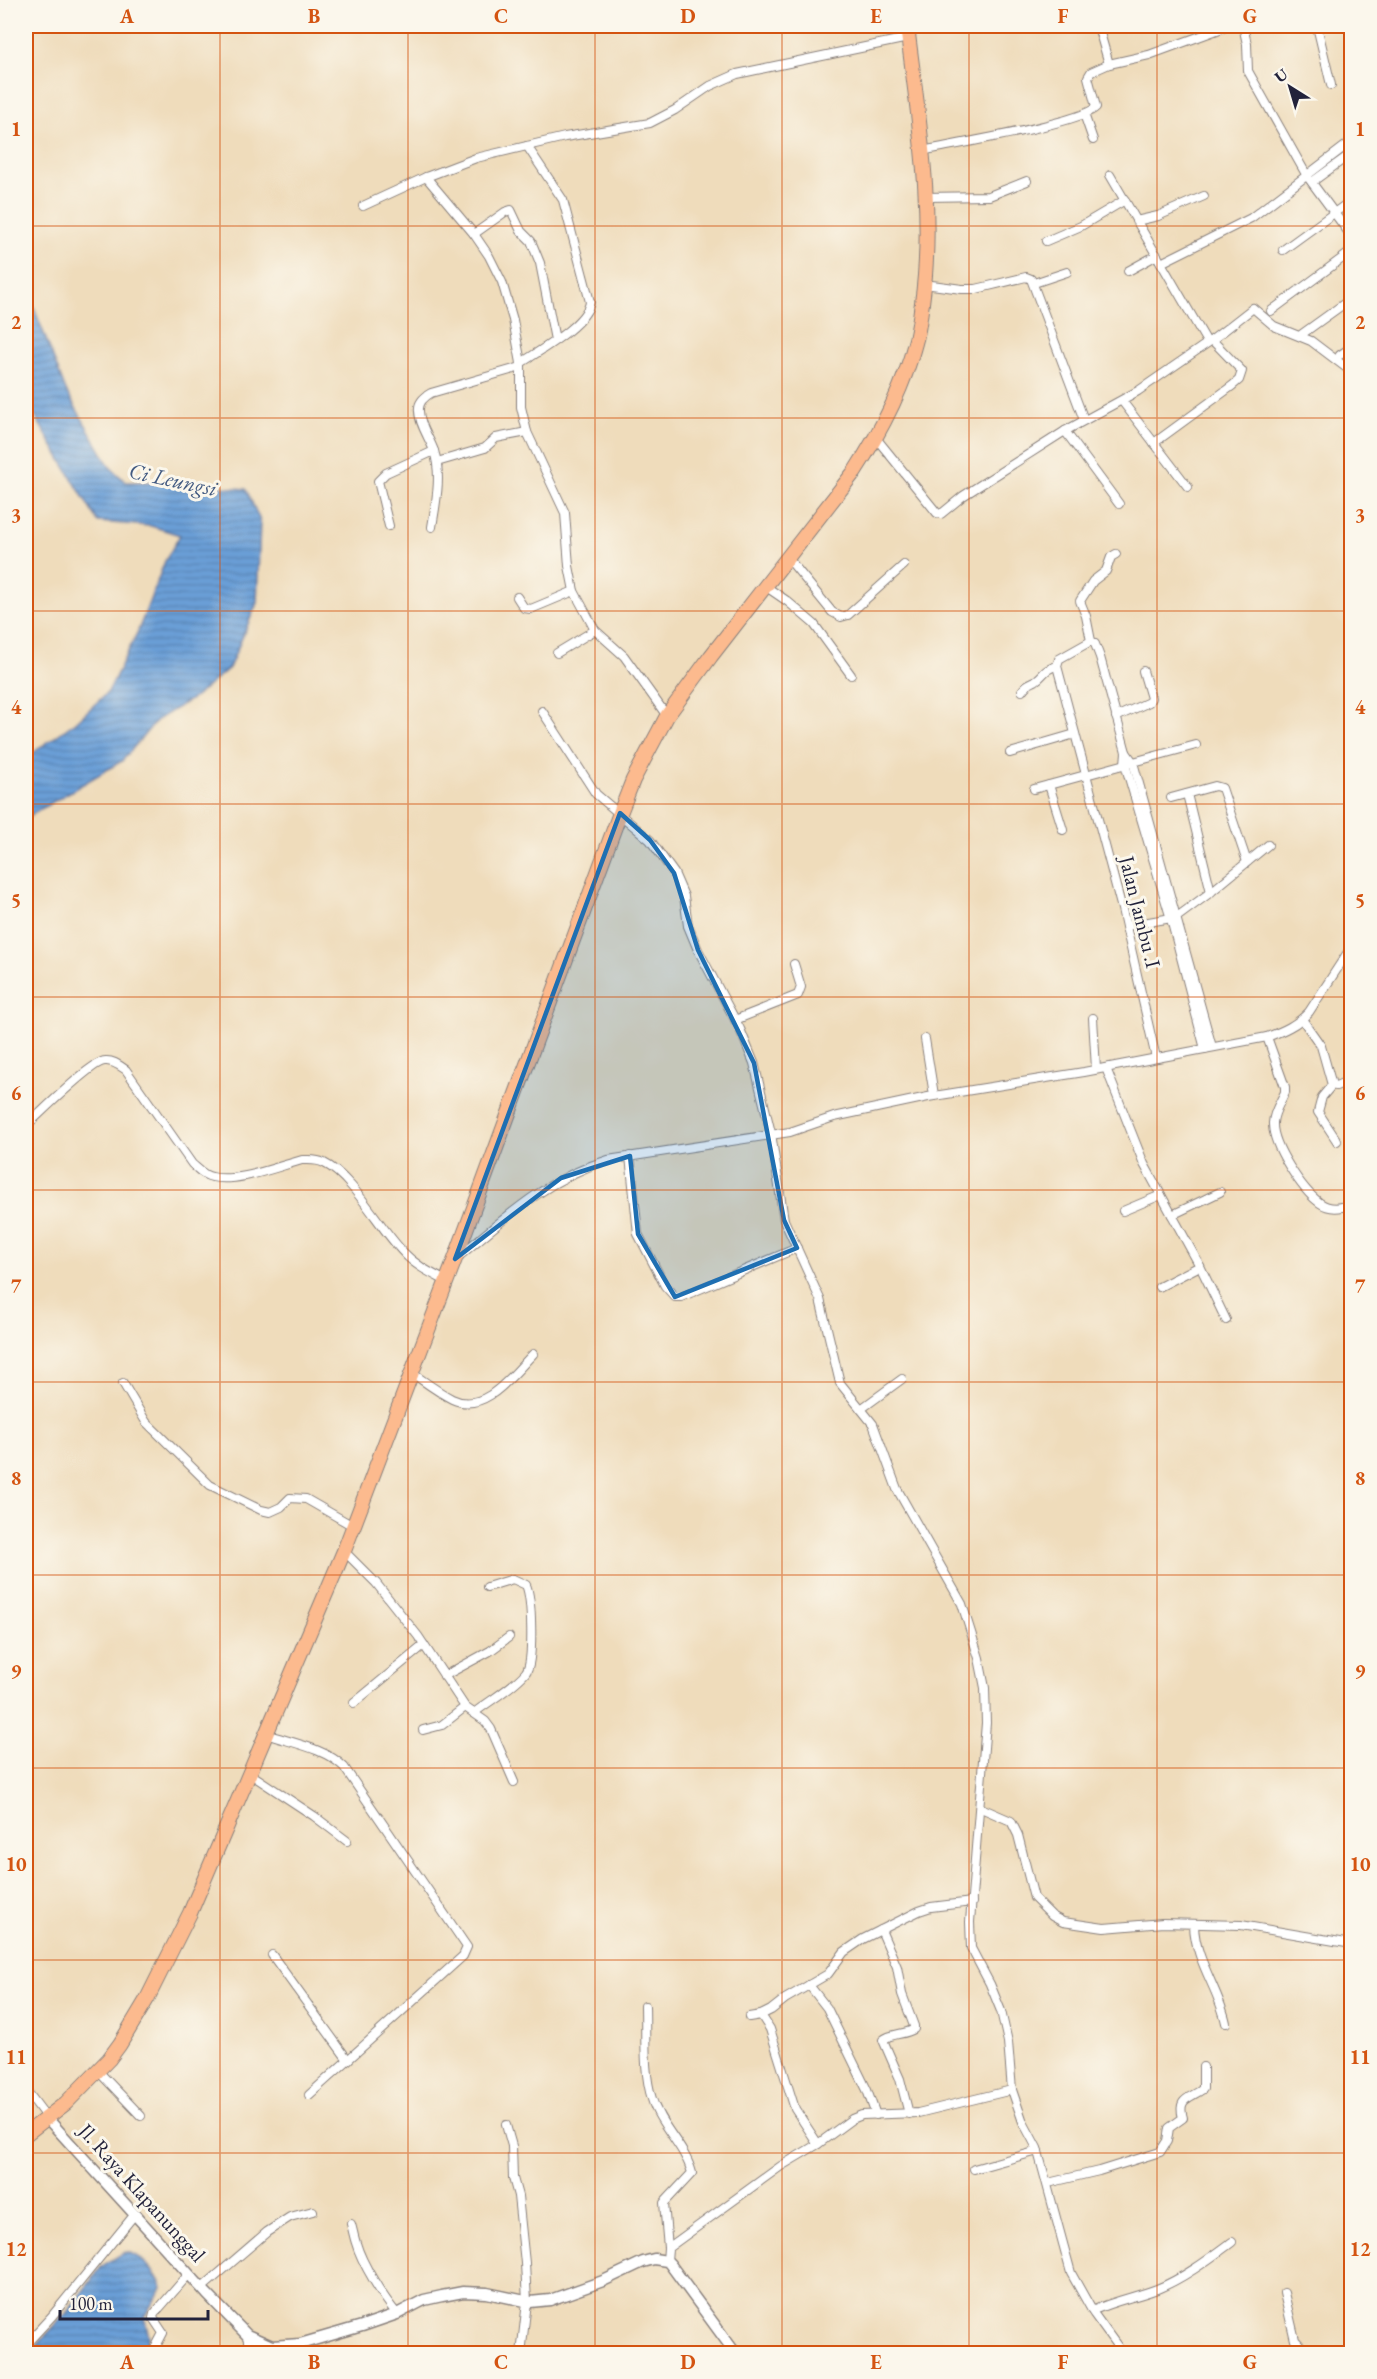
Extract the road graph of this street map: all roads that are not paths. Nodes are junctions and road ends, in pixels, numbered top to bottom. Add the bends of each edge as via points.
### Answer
1 (1098, 26) edge
2 (1228, 26) edge
3 (1243, 26) edge
4 (1317, 26) edge
5 (907, 32) edge
6 (1109, 64) junction
7 (1331, 86) dead end
8 (1084, 114) junction
9 (1093, 140) dead end
10 (1352, 141) edge
11 (527, 146) junction
12 (922, 151) junction
13 (1352, 153) edge
14 (1110, 175) dead end
15 (426, 177) junction
16 (1309, 179) junction
17 (1027, 181) dead end
18 (1204, 196) dead end
19 (925, 198) junction
20 (1125, 200) junction
21 (1352, 200) edge
22 (363, 206) dead end
23 (1334, 213) junction
24 (1136, 221) junction
25 (474, 234) junction
26 (1352, 237) edge
27 (1046, 241) dead end
28 (1283, 250) dead end
29 (1352, 251) edge
30 (1159, 259) junction
31 (1128, 271) dead end
32 (1067, 272) dead end
33 (1034, 283) junction
34 (924, 284) junction
35 (1352, 298) edge
36 (1270, 311) dead end
37 (1302, 334) dead end
38 (555, 340) junction
39 (1210, 341) junction
40 (1352, 347) edge
41 (1340, 356) dead end
42 (521, 365) junction
43 (1352, 372) edge
44 (1122, 401) junction
45 (1084, 420) junction
46 (1065, 431) junction
47 (527, 432) junction
48 (876, 438) junction
49 (1154, 443) junction
50 (434, 451) junction
51 (437, 462) junction
52 (1188, 487) dead end
53 (1119, 504) dead end
54 (389, 526) dead end
55 (432, 527) dead end
56 (1116, 554) dead end
57 (788, 558) junction
58 (904, 565) dead end
59 (765, 586) junction
60 (574, 591) junction
61 (517, 597) dead end
62 (595, 630) junction
63 (1091, 642) junction
64 (558, 653) dead end
65 (1057, 666) junction
66 (1143, 670) dead end
67 (851, 675) dead end
68 (1022, 691) dead end
69 (542, 711) dead end
70 (667, 716) junction
71 (1116, 717) junction
72 (1075, 734) junction
73 (1196, 745) dead end
74 (1010, 753) dead end
75 (1129, 763) junction
76 (1086, 775) junction
77 (1049, 785) junction
78 (1034, 789) dead end
79 (1187, 794) junction
80 (1171, 798) dead end
81 (620, 813) junction
82 (1063, 830) dead end
83 (1268, 845) dead end
84 (1246, 862) junction
85 (1211, 892) junction
86 (1174, 918) junction
87 (1126, 926) junction
88 (1352, 946) edge
89 (794, 964) dead end
90 (1093, 1018) dead end
91 (1302, 1019) junction
92 (735, 1020) junction
93 (1267, 1037) junction
94 (925, 1039) dead end
95 (1208, 1048) junction
96 (1156, 1058) junction
97 (1106, 1068) junction
98 (1096, 1069) junction
99 (1352, 1079) edge
100 (1332, 1085) junction
101 (934, 1095) junction
102 (26, 1126) edge
103 (771, 1133) junction
104 (1336, 1141) dead end
105 (630, 1156) junction
106 (1220, 1192) dead end
107 (1161, 1195) junction
108 (1352, 1204) edge
109 (1123, 1211) dead end
110 (1172, 1215) junction
111 (797, 1248) junction
112 (455, 1259) junction
113 (1200, 1266) junction
114 (446, 1281) junction
115 (1159, 1287) dead end
116 (1226, 1320) dead end
117 (533, 1354) dead end
118 (412, 1374) junction
119 (902, 1378) dead end
120 (123, 1383) dead end
121 (861, 1409) junction
122 (353, 1526) junction
123 (344, 1551) junction
124 (487, 1587) dead end
125 (509, 1637) dead end
126 (424, 1645) junction
127 (444, 1676) junction
128 (354, 1703) dead end
129 (465, 1707) junction
130 (474, 1713) junction
131 (423, 1730) dead end
132 (266, 1734) junction
133 (249, 1773) junction
134 (514, 1782) dead end
135 (981, 1808) junction
136 (347, 1841) dead end
137 (972, 1902) junction
138 (1194, 1924) junction
139 (881, 1930) junction
140 (1352, 1944) edge
141 (272, 1955) dead end
142 (809, 1985) junction
143 (645, 2006) dead end
144 (761, 2015) junction
145 (750, 2017) dead end
146 (1226, 2023) dead end
147 (348, 2060) junction
148 (1203, 2067) dead end
149 (98, 2071) junction
150 (26, 2090) edge
151 (1012, 2090) junction
152 (309, 2095) dead end
153 (909, 2114) junction
154 (876, 2115) junction
155 (141, 2116) dead end
156 (47, 2118) junction
157 (506, 2125) dead end
158 (26, 2133) edge
159 (818, 2145) junction
160 (1038, 2151) junction
161 (974, 2169) dead end
162 (1048, 2183) junction
163 (313, 2211) dead end
164 (135, 2214) junction
165 (351, 2224) dead end
166 (1232, 2242) dead end
167 (668, 2248) junction
168 (667, 2261) junction
169 (189, 2274) junction
170 (202, 2288) junction
171 (1284, 2294) dead end
172 (527, 2302) junction
173 (1092, 2311) junction
174 (397, 2314) junction
175 (247, 2335) junction
176 (26, 2344) edge
177 (1352, 2349) edge
178 (152, 2354) edge
179 (250, 2354) edge
180 (521, 2354) edge
181 (736, 2354) edge
182 (1123, 2354) edge
183 (1308, 2354) edge
184 (1342, 2354) edge

1 - 6 street
2 - 6 street via 1149,56
3 - 16 street via 1248,71
4 - 7 street
5 - 11 street via 737,74 650,123
5 - 12 main road
6 - 8 street via 1089,74 1096,105
8 - 9 street
8 - 12 street via 1047,126
10 - 16 street
11 - 15 street via 476,158
11 - 38 street via 563,200 590,302 579,321
12 - 19 main road
13 - 16 street
14 - 20 street
15 - 22 street
15 - 25 street
16 - 23 street
16 - 30 street via 1251,218
17 - 19 street via 989,196
18 - 24 street
19 - 34 main road
20 - 24 street
20 - 27 street
21 - 23 street
23 - 26 street
23 - 28 street
24 - 30 street
25 - 38 street via 505,212 514,213 538,257
25 - 42 street via 502,282
29 - 36 street
30 - 31 street
30 - 39 street
32 - 33 street
33 - 34 street via 1026,278 962,289
33 - 45 street
34 - 48 main road via 908,368
35 - 37 street
38 - 42 street
39 - 43 street via 1253,308 1274,326 1311,340
39 - 44 street
39 - 49 street via 1242,371 1239,380
40 - 41 street
42 - 47 street via 521,407
42 - 50 street via 424,397 418,410
44 - 45 street
44 - 49 street
45 - 46 street
46 - 48 street via 941,514
46 - 53 street
47 - 51 street via 496,438 485,448
47 - 60 street via 565,513
48 - 57 main road
49 - 52 street
50 - 51 street
50 - 54 street via 386,473 378,481
51 - 55 street
56 - 63 street via 1080,601
57 - 58 street via 832,612 841,617
57 - 59 main road
59 - 67 street via 814,624
59 - 70 main road
60 - 61 street via 531,609 524,608
60 - 62 street
62 - 64 street
62 - 70 street via 624,656
63 - 65 street via 1059,659
63 - 71 street via 1098,651
65 - 68 street via 1047,669
65 - 72 street, Jalan Jambu .I
66 - 71 street via 1149,702
69 - 81 street via 590,785
70 - 81 main road
71 - 75 street
72 - 74 street
72 - 76 street, Jalan Jambu .I
73 - 75 street
75 - 76 street
75 - 86 street
76 - 77 street
76 - 87 street, Jalan Jambu .I
77 - 78 street
77 - 82 street
79 - 80 street
79 - 84 street via 1215,786 1222,788
79 - 85 street
81 - 92 street via 650,840 674,873 684,896 688,926
81 - 112 main road
83 - 84 street
84 - 85 street
85 - 86 street
86 - 87 street
86 - 95 street
87 - 96 street, Jalan Jambu .I
88 - 91 street
89 - 92 street via 801,987 798,995
90 - 98 street
91 - 93 street
91 - 100 street via 1321,1046
92 - 103 street via 754,1063
93 - 95 street
93 - 108 street via 1285,1087 1272,1121 1280,1150 1297,1178 1320,1203 1341,1208
94 - 101 street
95 - 96 street
96 - 97 street
97 - 98 street
97 - 107 street via 1144,1164
98 - 101 street
99 - 100 street
100 - 104 street via 1322,1097 1318,1112
101 - 103 street via 834,1117 790,1132
102 - 114 street via 89,1068 106,1060 115,1063 126,1070 201,1172 210,1177 236,1178 302,1160 322,1162 348,1183 408,1258
103 - 105 street
103 - 111 street via 784,1220
105 - 111 street via 638,1234 665,1286 675,1297
105 - 112 street via 587,1166 561,1178 536,1193
106 - 110 street
107 - 109 street
107 - 110 street
110 - 113 street
111 - 121 street via 820,1299 840,1383
112 - 114 main road
113 - 115 street
113 - 116 street
114 - 118 main road
117 - 118 street via 496,1392 472,1402 453,1400
118 - 122 main road
119 - 121 street
120 - 122 street via 146,1422 210,1485 270,1512 290,1498 306,1499
121 - 135 street via 877,1432 897,1489 962,1604 979,1658 986,1722
122 - 123 main road
123 - 126 street via 376,1583
123 - 132 main road
124 - 130 street via 513,1579 526,1585 530,1600 529,1664 523,1675
125 - 127 street
126 - 127 street
126 - 128 street
127 - 129 street
129 - 130 street
129 - 131 street via 442,1725
130 - 134 street via 491,1729
132 - 133 main road
132 - 147 street via 322,1753 344,1767 467,1947 463,1956
133 - 136 street
133 - 149 main road via 190,1913 147,1999
135 - 137 street
135 - 138 street via 1011,1821 1034,1898 1063,1922 1104,1928
137 - 139 street via 931,1907
137 - 151 street via 971,1948 1001,2012
138 - 140 street via 1241,1925
138 - 146 street via 1195,1944
139 - 142 street via 849,1948 828,1974
139 - 153 street via 899,1972 914,2030 883,2040 900,2079
141 - 147 street
142 - 144 street
142 - 154 street via 828,2008
143 - 167 street via 651,2098 692,2173 664,2203
144 - 145 street
144 - 159 street via 770,2029 795,2109
147 - 152 street
148 - 162 street via 1203,2089 1182,2103 1183,2118 1169,2128 1160,2152
149 - 155 street
149 - 156 main road
150 - 156 street
151 - 153 street
151 - 160 street
153 - 154 street
154 - 159 street via 852,2119
156 - 158 main road
156 - 164 street, Jl. Raya Klapanunggal
157 - 172 street via 521,2215
159 - 167 street via 781,2166
160 - 161 street
160 - 162 street
162 - 173 street via 1071,2273
163 - 170 street via 290,2217 267,2232
164 - 169 street, Jl. Raya Klapanunggal
164 - 176 street
165 - 174 street via 362,2257
166 - 173 street via 1161,2288
167 - 168 street
168 - 172 street, Jl. Raya Klapanunggal via 654,2259 570,2294
168 - 181 street
169 - 170 street, Jl. Raya Klapanunggal
169 - 178 street via 154,2314 164,2333
170 - 175 street, Jl. Raya Klapanunggal
171 - 183 street via 1296,2341
172 - 174 street, Jl. Raya Klapanunggal via 463,2292 424,2300
172 - 180 street
173 - 182 street
174 - 175 street, Jl. Raya Klapanunggal via 300,2344 272,2346
175 - 179 street
177 - 184 street

